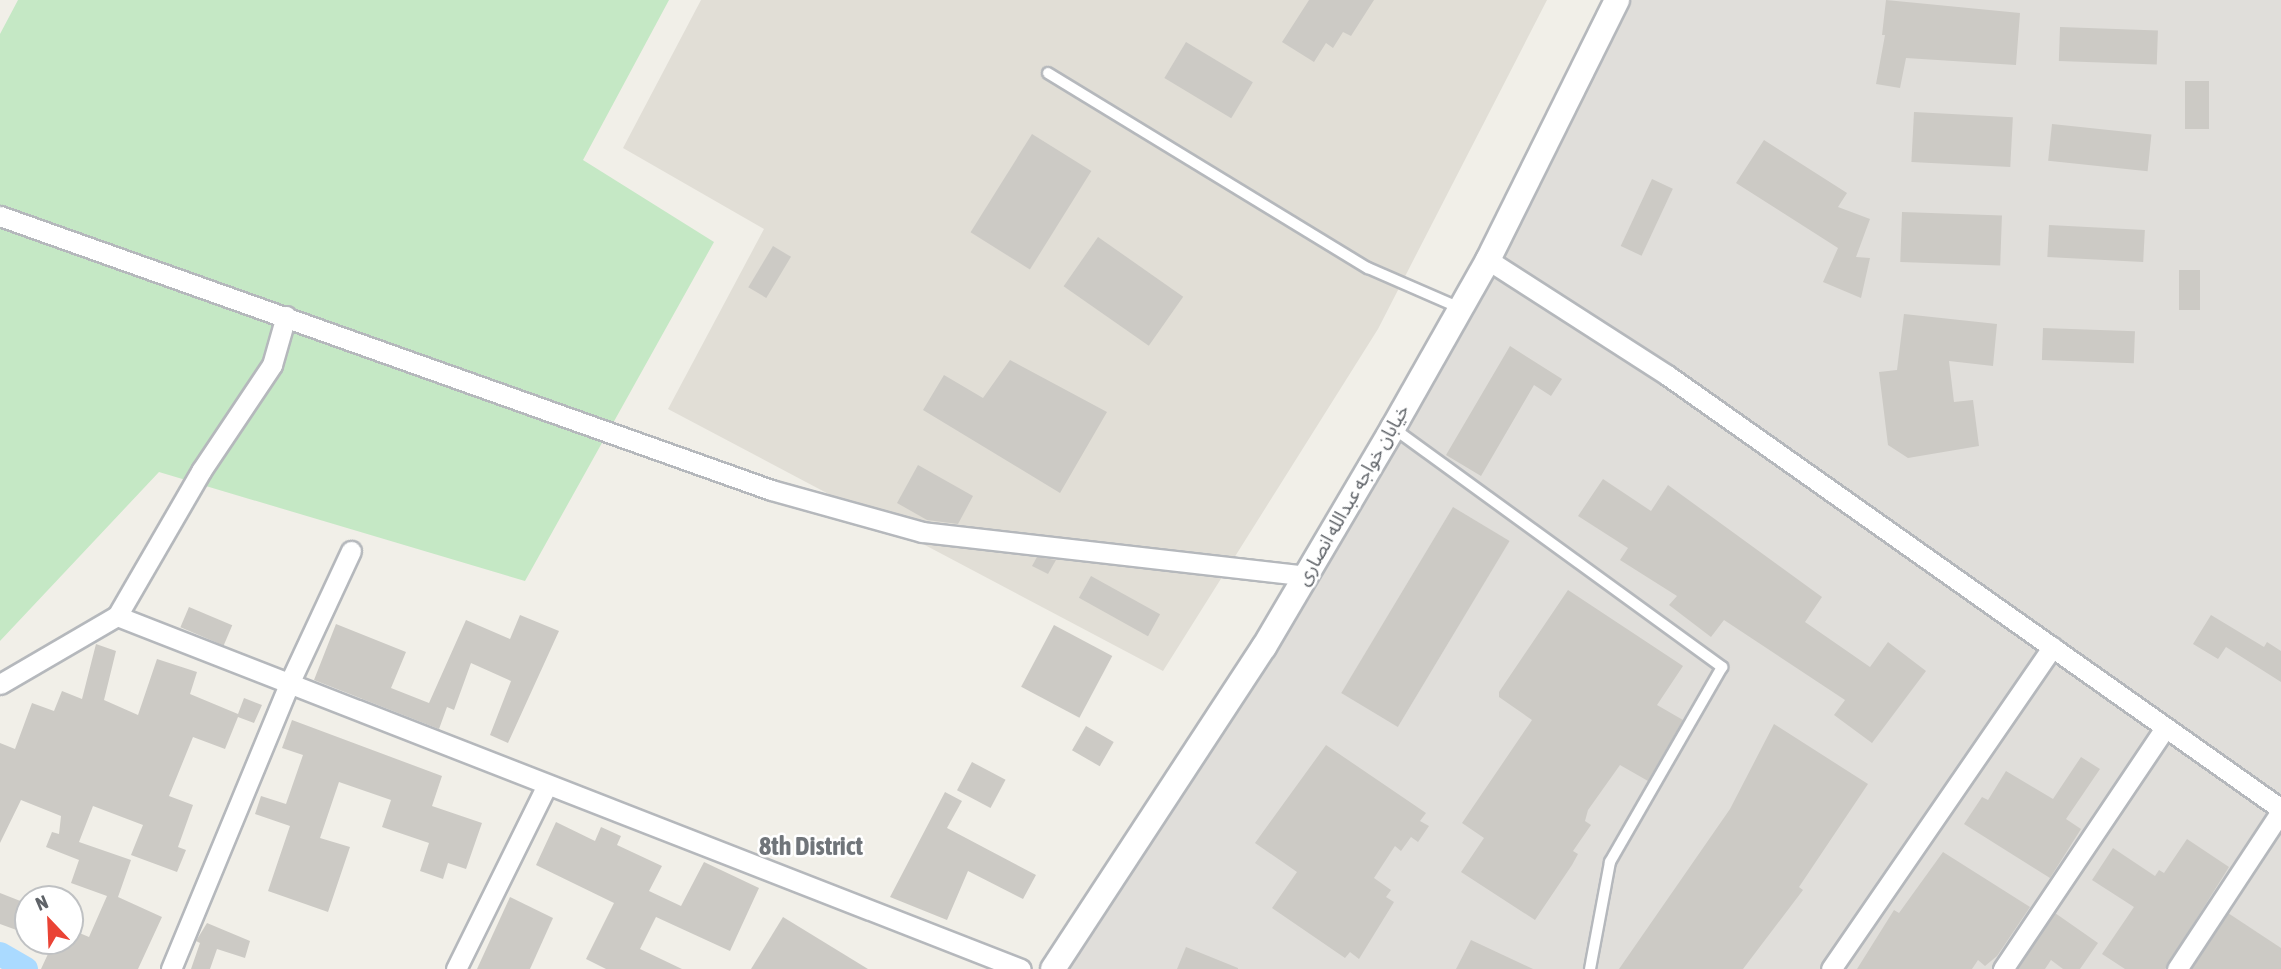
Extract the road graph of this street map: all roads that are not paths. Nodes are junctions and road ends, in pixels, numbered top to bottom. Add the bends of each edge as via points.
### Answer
1 (1617, 0) edge
2 (1048, 73) dead end
3 (0, 216) edge
4 (1488, 260) junction
5 (1460, 309) junction
6 (286, 316) junction
7 (1393, 428) junction
8 (351, 551) dead end
9 (1306, 576) junction
10 (117, 616) junction
11 (2052, 647) junction
12 (0, 684) edge
13 (288, 686) junction
14 (2164, 729) junction
15 (547, 785) junction
16 (2281, 810) edge
17 (171, 969) edge
18 (456, 969) edge
19 (1021, 969) edge
20 (1053, 969) edge
21 (1590, 969) edge
22 (1830, 969) edge
23 (2003, 969) edge
24 (2176, 969) edge

1 - 4 street, خیابان خواجه عبدالله انصاری
2 - 5 lane via 1368,268
3 - 6 street
4 - 5 street, خیابان خواجه عبدالله انصاری
4 - 11 street via 1667,374
5 - 7 street, خیابان خواجه عبدالله انصاری
6 - 9 street via 771,489 922,533
6 - 10 street via 272,365 201,471
7 - 9 street, خیابان خواجه عبدالله انصاری
7 - 21 lane via 1722,667 1611,862
8 - 13 street
9 - 20 street, خیابان خواجه عبدالله انصاری via 1264,648
10 - 12 street
10 - 13 street
11 - 14 street
11 - 22 street
13 - 15 street
13 - 17 street
14 - 16 street
14 - 23 street
15 - 18 street
15 - 19 street
16 - 24 street

